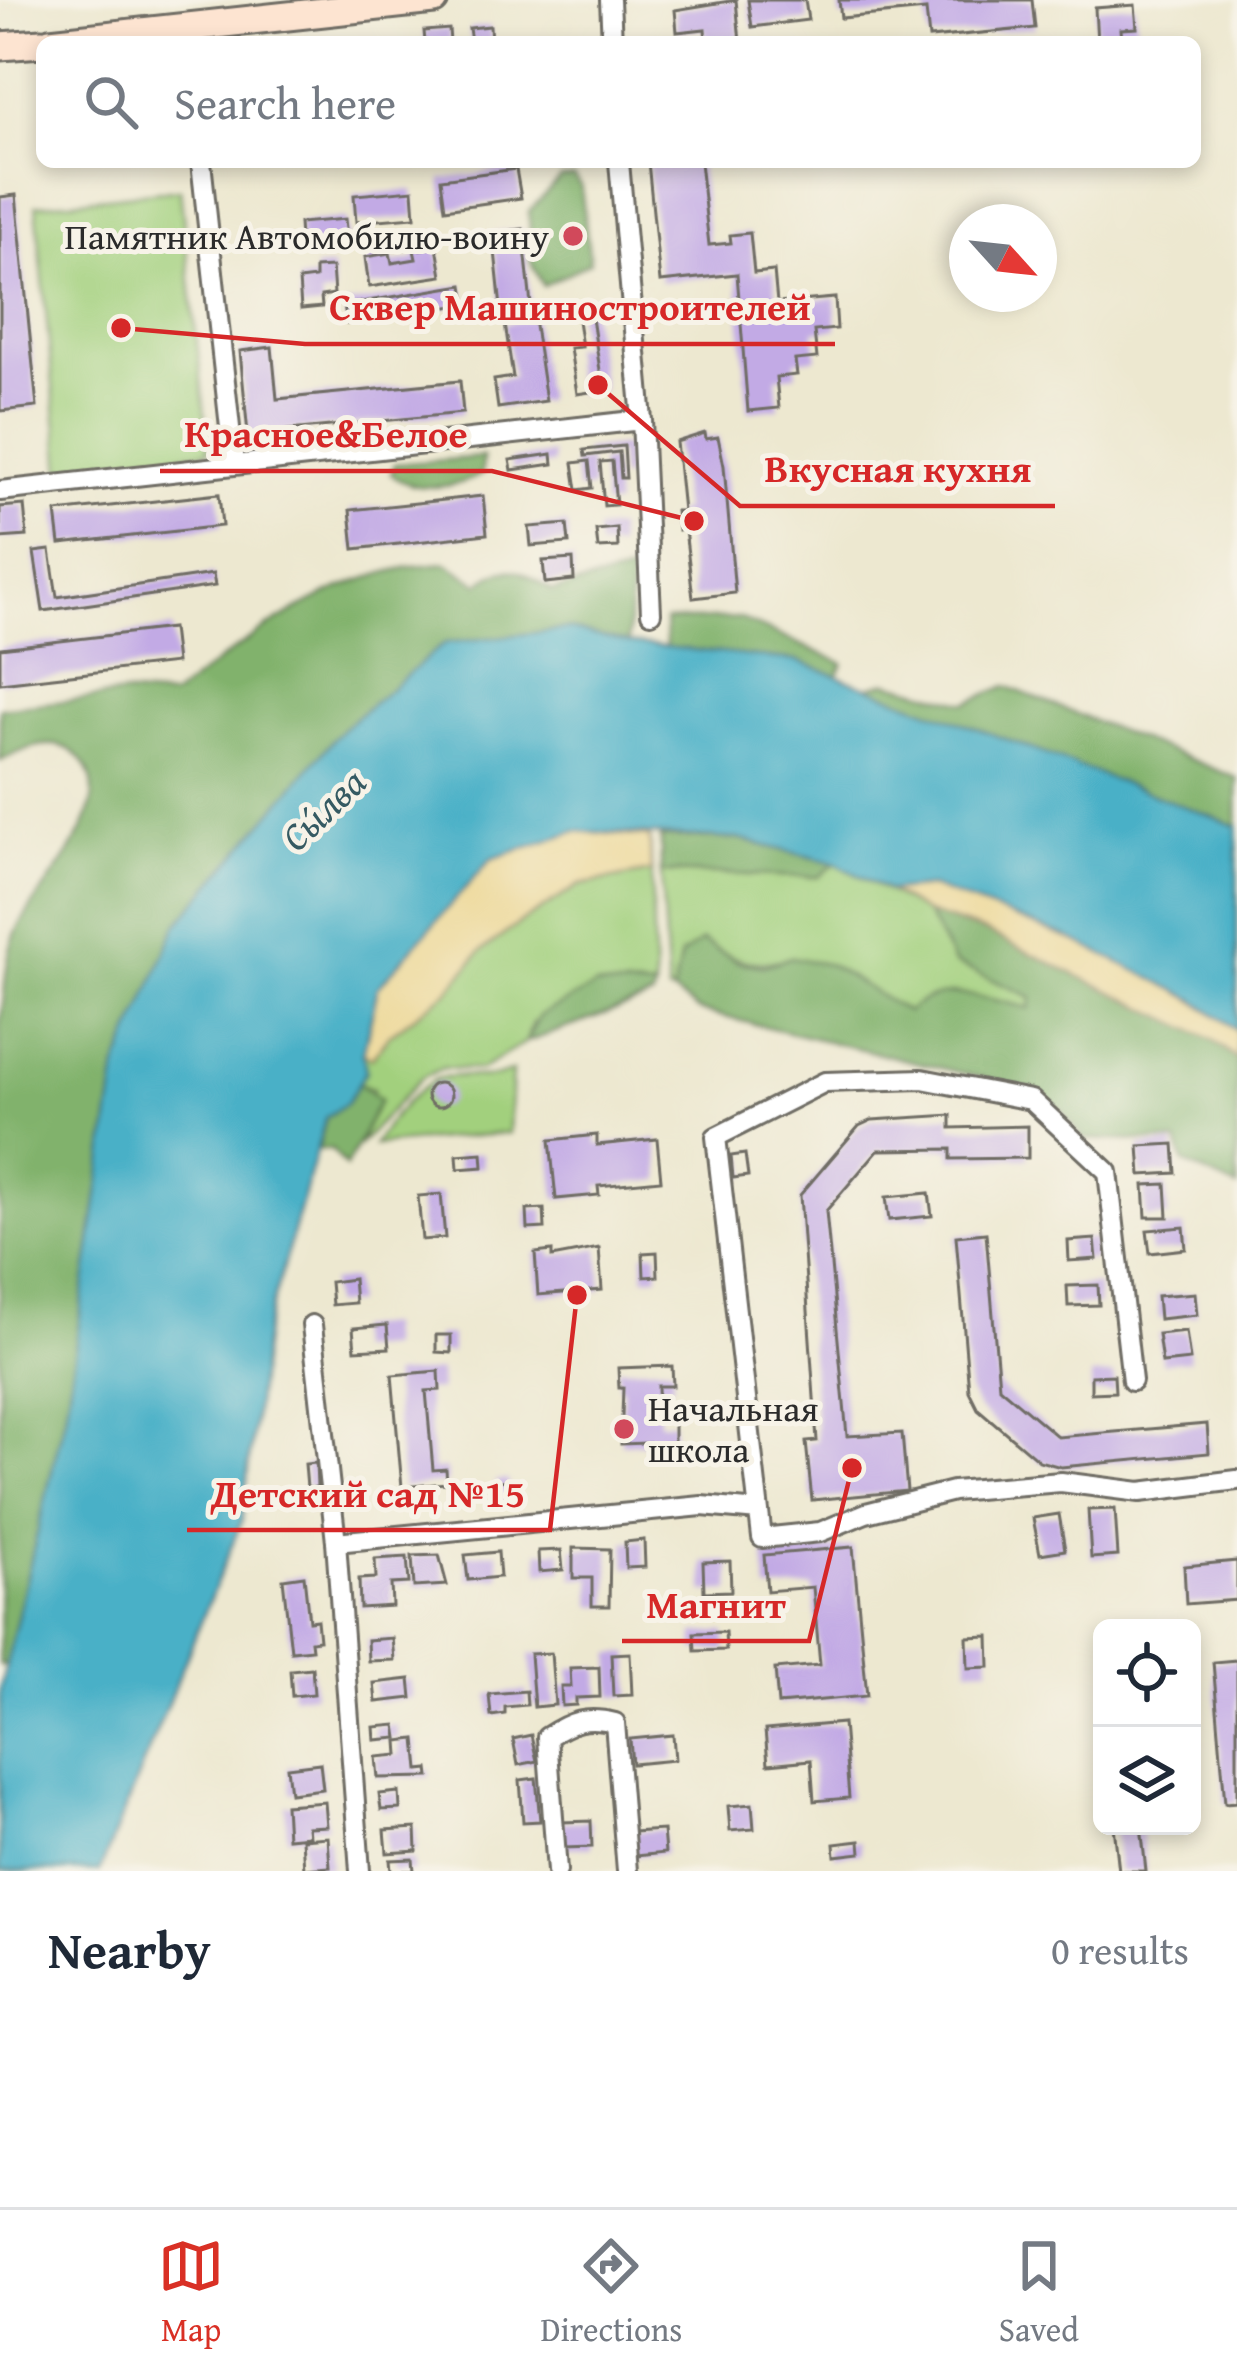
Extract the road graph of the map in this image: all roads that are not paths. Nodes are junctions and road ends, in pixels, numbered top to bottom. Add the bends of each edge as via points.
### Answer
1 (434, 0) edge
2 (610, 0) edge
3 (252, 11) edge
4 (186, 36) edge
5 (612, 36) edge
6 (36, 43) edge
7 (0, 46) edge
8 (202, 168) edge
9 (620, 168) edge
10 (643, 419) junction
11 (234, 464) junction
12 (0, 491) edge
13 (651, 613) dead end
14 (312, 1325) dead end
15 (1132, 1382) dead end
16 (1237, 1480) edge
17 (759, 1511) junction
18 (336, 1542) junction
19 (360, 1871) edge
20 (557, 1871) edge
21 (627, 1871) edge

1 - 3 street
2 - 5 street
3 - 4 street
6 - 7 street
8 - 11 street
9 - 10 street
10 - 11 street
10 - 13 street
11 - 12 street
14 - 18 street
15 - 17 street via 1108,1172 1031,1100 922,1079 825,1082 716,1137
16 - 17 street via 1140,1492 1061,1481 953,1491 820,1532 762,1538
17 - 18 street via 702,1507
18 - 19 street
20 - 21 street via 548,1736 592,1718 615,1723

